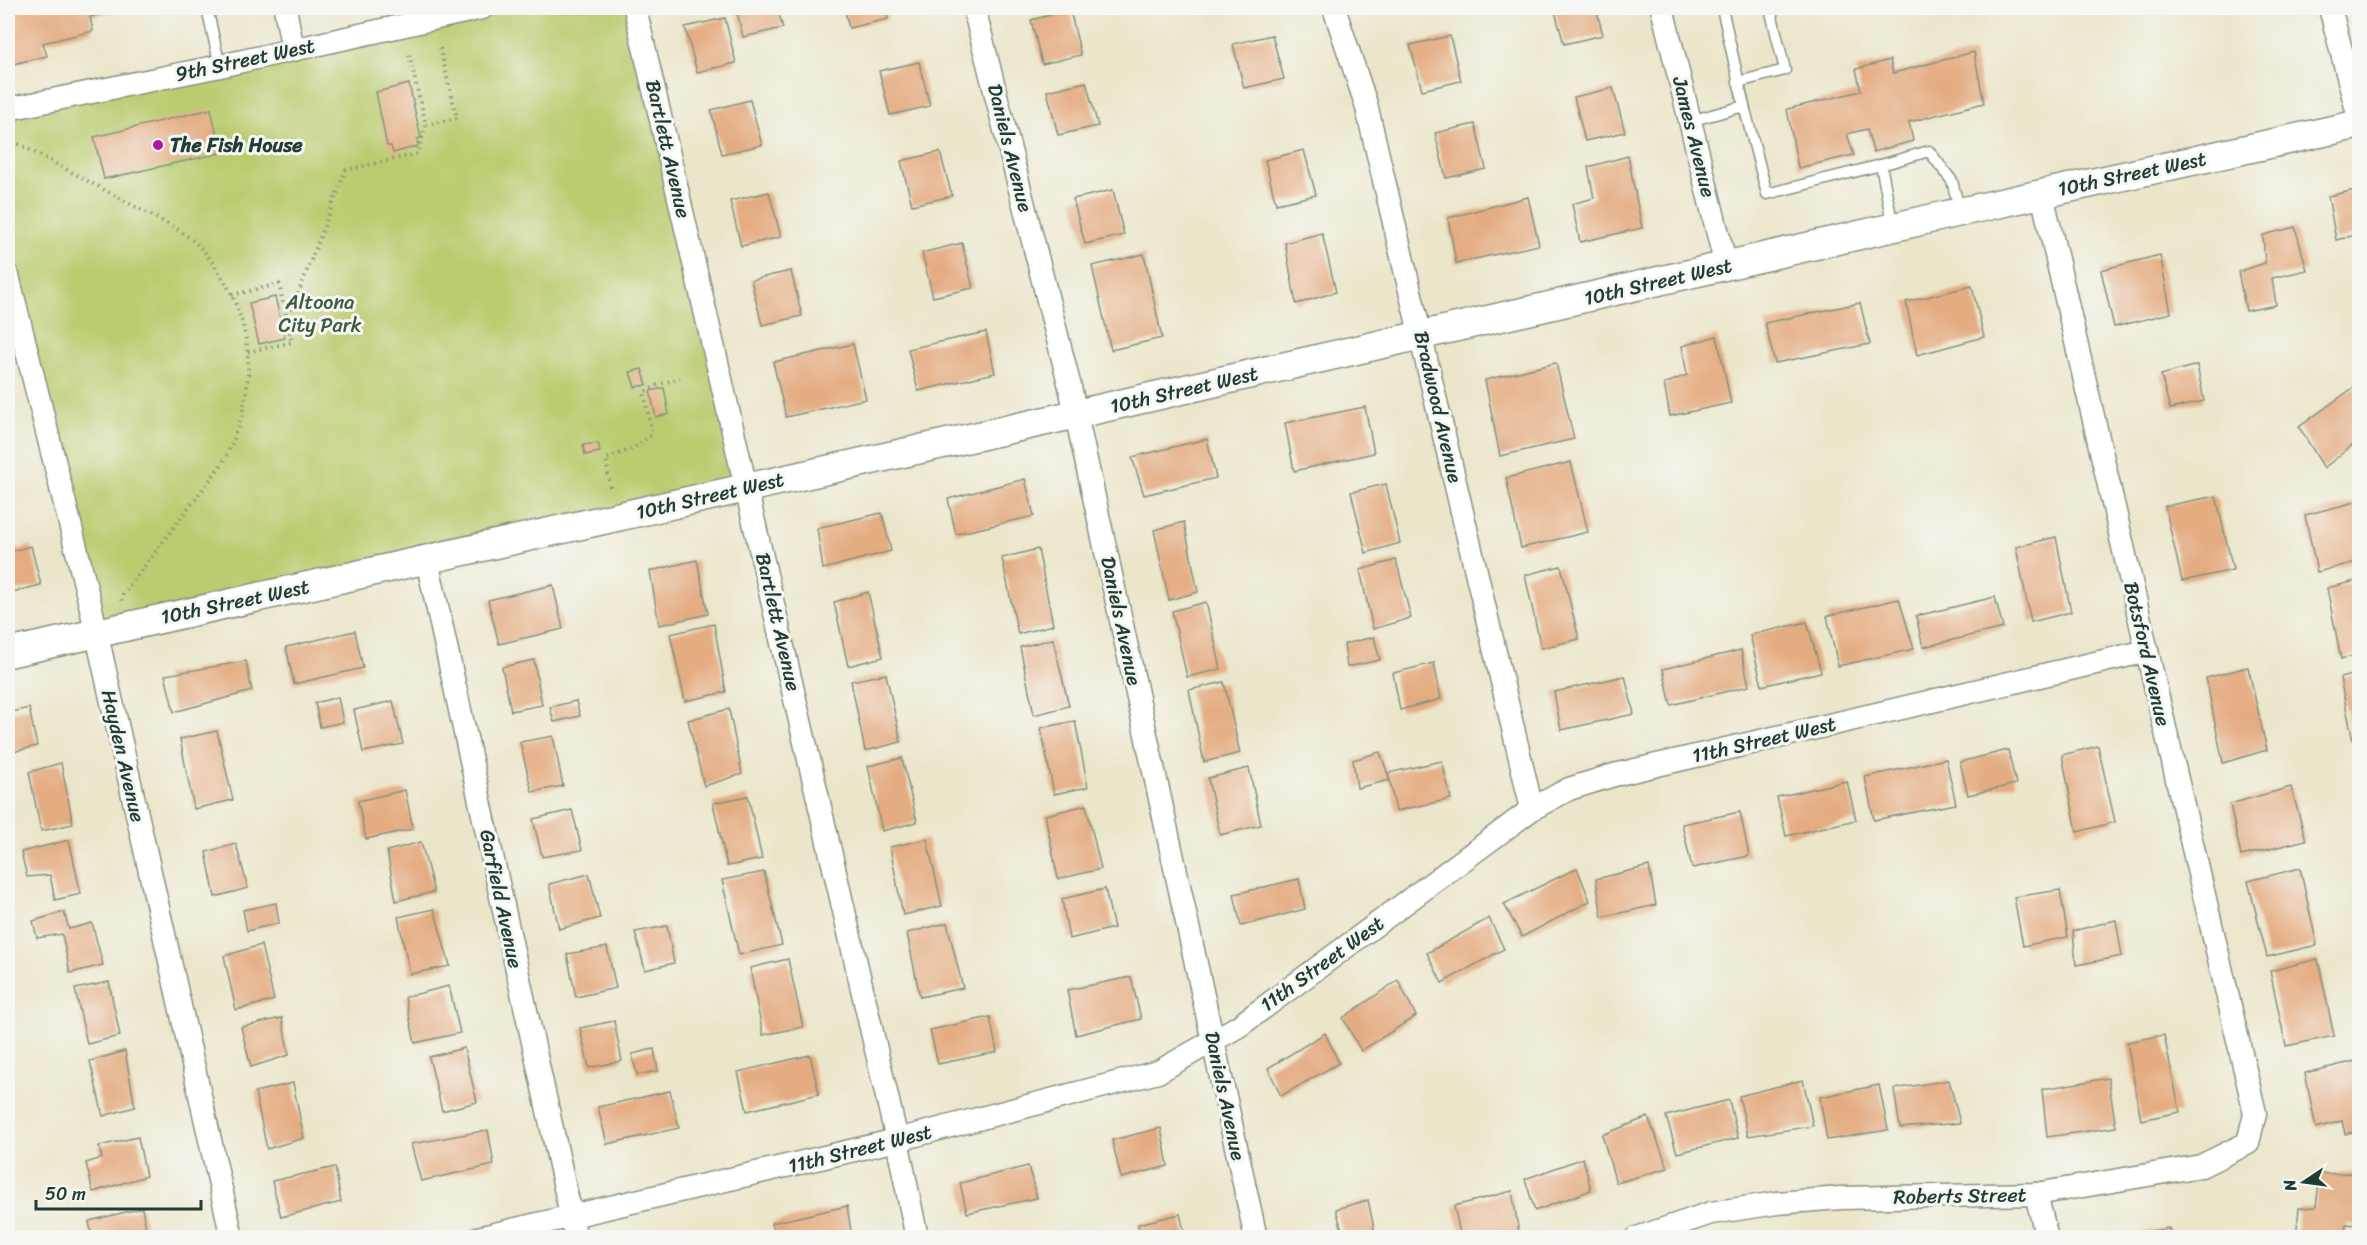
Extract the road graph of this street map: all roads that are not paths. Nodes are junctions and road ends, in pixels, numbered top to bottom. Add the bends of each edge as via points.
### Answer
1 (207, 8) edge
2 (285, 8) edge
3 (482, 8) edge
4 (635, 8) edge
5 (975, 8) edge
6 (1334, 8) edge
7 (1662, 8) edge
8 (1722, 8) edge
9 (1770, 8) edge
10 (2330, 8) edge
11 (293, 50) junction
12 (220, 66) junction
13 (1738, 82) junction
14 (1744, 106) junction
15 (8, 109) edge
16 (1690, 121) junction
17 (2360, 123) edge
18 (1881, 165) junction
19 (2043, 194) junction
20 (1960, 212) junction
21 (1893, 227) junction
22 (1726, 266) junction
23 (8, 276) edge
24 (1421, 335) junction
25 (1076, 414) junction
26 (747, 488) junction
27 (427, 560) junction
28 (95, 632) junction
29 (2147, 651) junction
30 (8, 653) edge
31 (1532, 809) junction
32 (1213, 1041) junction
33 (2255, 1113) joint
34 (897, 1140) junction
35 (2036, 1194) junction
36 (574, 1227) edge
37 (232, 1238) edge
38 (477, 1238) edge
39 (917, 1238) edge
40 (1256, 1238) edge
41 (1637, 1238) edge
42 (2047, 1238) edge

1 - 12 lane
2 - 11 street
3 - 11 street, 9th Street West
4 - 26 street, Bartlett Avenue
5 - 25 street, Daniels Avenue
6 - 24 street, Bradwood Avenue via 1366,104
7 - 16 street, James Avenue
8 - 13 lane
9 - 13 lane via 1785,70
10 - 17 street
11 - 12 street, 9th Street West
12 - 15 street, 9th Street West
13 - 14 lane
14 - 16 lane
14 - 18 lane via 1767,194
16 - 22 street, James Avenue
17 - 19 street, 10th Street West
18 - 20 lane via 1929,151 1952,181
18 - 21 lane
19 - 20 street, 10th Street West
19 - 29 street, Botsford Avenue
20 - 21 street, 10th Street West
21 - 22 street, 10th Street West
22 - 24 street, 10th Street West
23 - 28 street, Hayden Avenue
24 - 25 street, 10th Street West
24 - 31 street, Bradwood Avenue
25 - 26 street, 10th Street West
25 - 32 street, Daniels Avenue
26 - 27 street, 10th Street West
26 - 34 street, Bartlett Avenue
27 - 28 street, 10th Street West
27 - 36 street, Garfield Avenue
28 - 30 street, 10th Street West
28 - 37 street, Hayden Avenue
29 - 31 street, 11th Street West via 1614,775 1569,789
29 - 33 street, Botsford Avenue
31 - 32 street, 11th Street West via 1239,1026
32 - 34 street, 11th Street West via 1158,1072
32 - 40 street, Daniels Avenue
33 - 35 street, Roberts Street via 2248,1143 2201,1166
34 - 36 street, 11th Street West
34 - 39 street, Bartlett Avenue
35 - 41 street, Roberts Street via 1777,1203 1711,1213
35 - 42 street
36 - 38 street, 11th Street West

